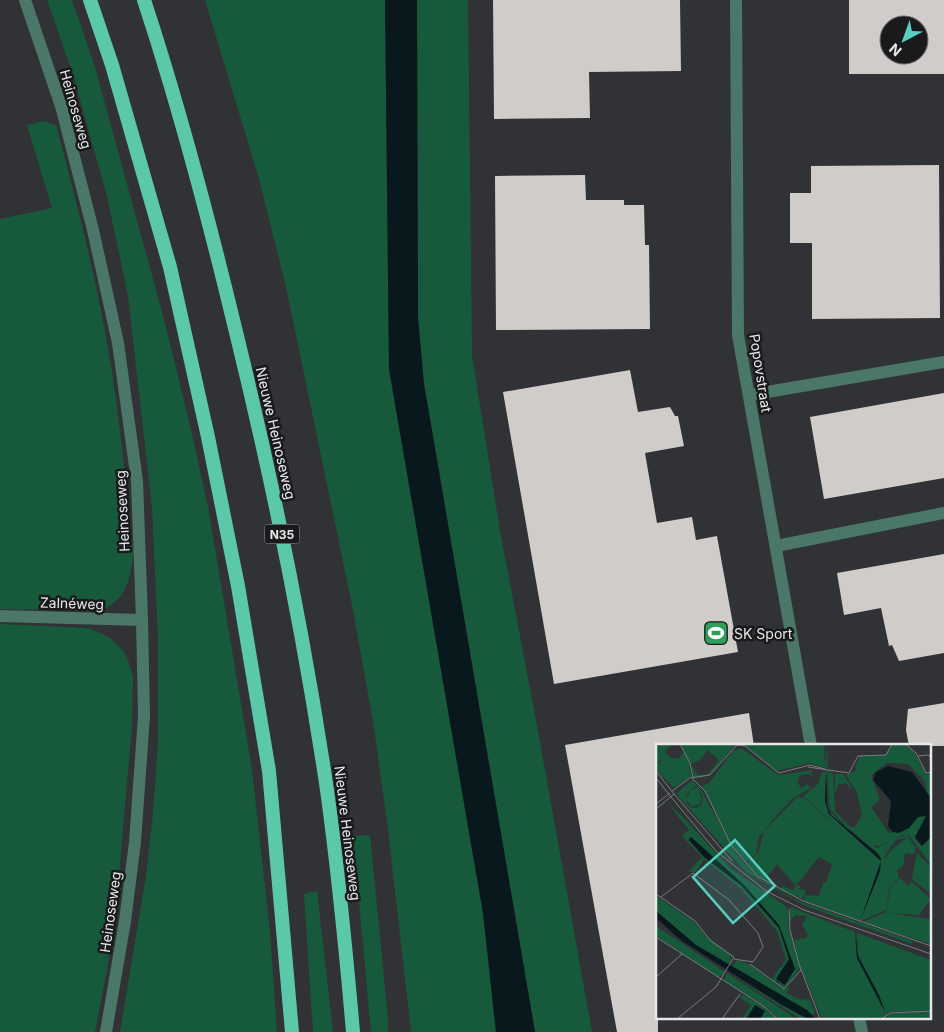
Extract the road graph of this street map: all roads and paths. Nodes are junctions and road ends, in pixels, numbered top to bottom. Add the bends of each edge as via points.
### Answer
1 (25, 0) edge
2 (90, 0) edge
3 (144, 0) edge
4 (736, 0) edge
5 (944, 362) edge
6 (749, 395) junction
7 (944, 513) edge
8 (776, 546) junction
9 (0, 616) edge
10 (142, 620) junction
11 (811, 744) edge
12 (106, 1032) edge
13 (292, 1032) edge
14 (353, 1032) edge

1 - 10 street, Heinoseweg via 61,106 118,343 137,481
2 - 13 highway via 170,267 238,586 269,771
3 - 14 highway, Nieuwe Heinoseweg / N35 via 210,222 264,447 303,641 326,782
4 - 6 street, Popovstraat via 738,335
5 - 6 street
6 - 8 street, Popovstraat
7 - 8 street
8 - 11 street, Popovstraat
9 - 10 street, Zalnéweg
10 - 12 street, Heinoseweg via 144,716 135,842

